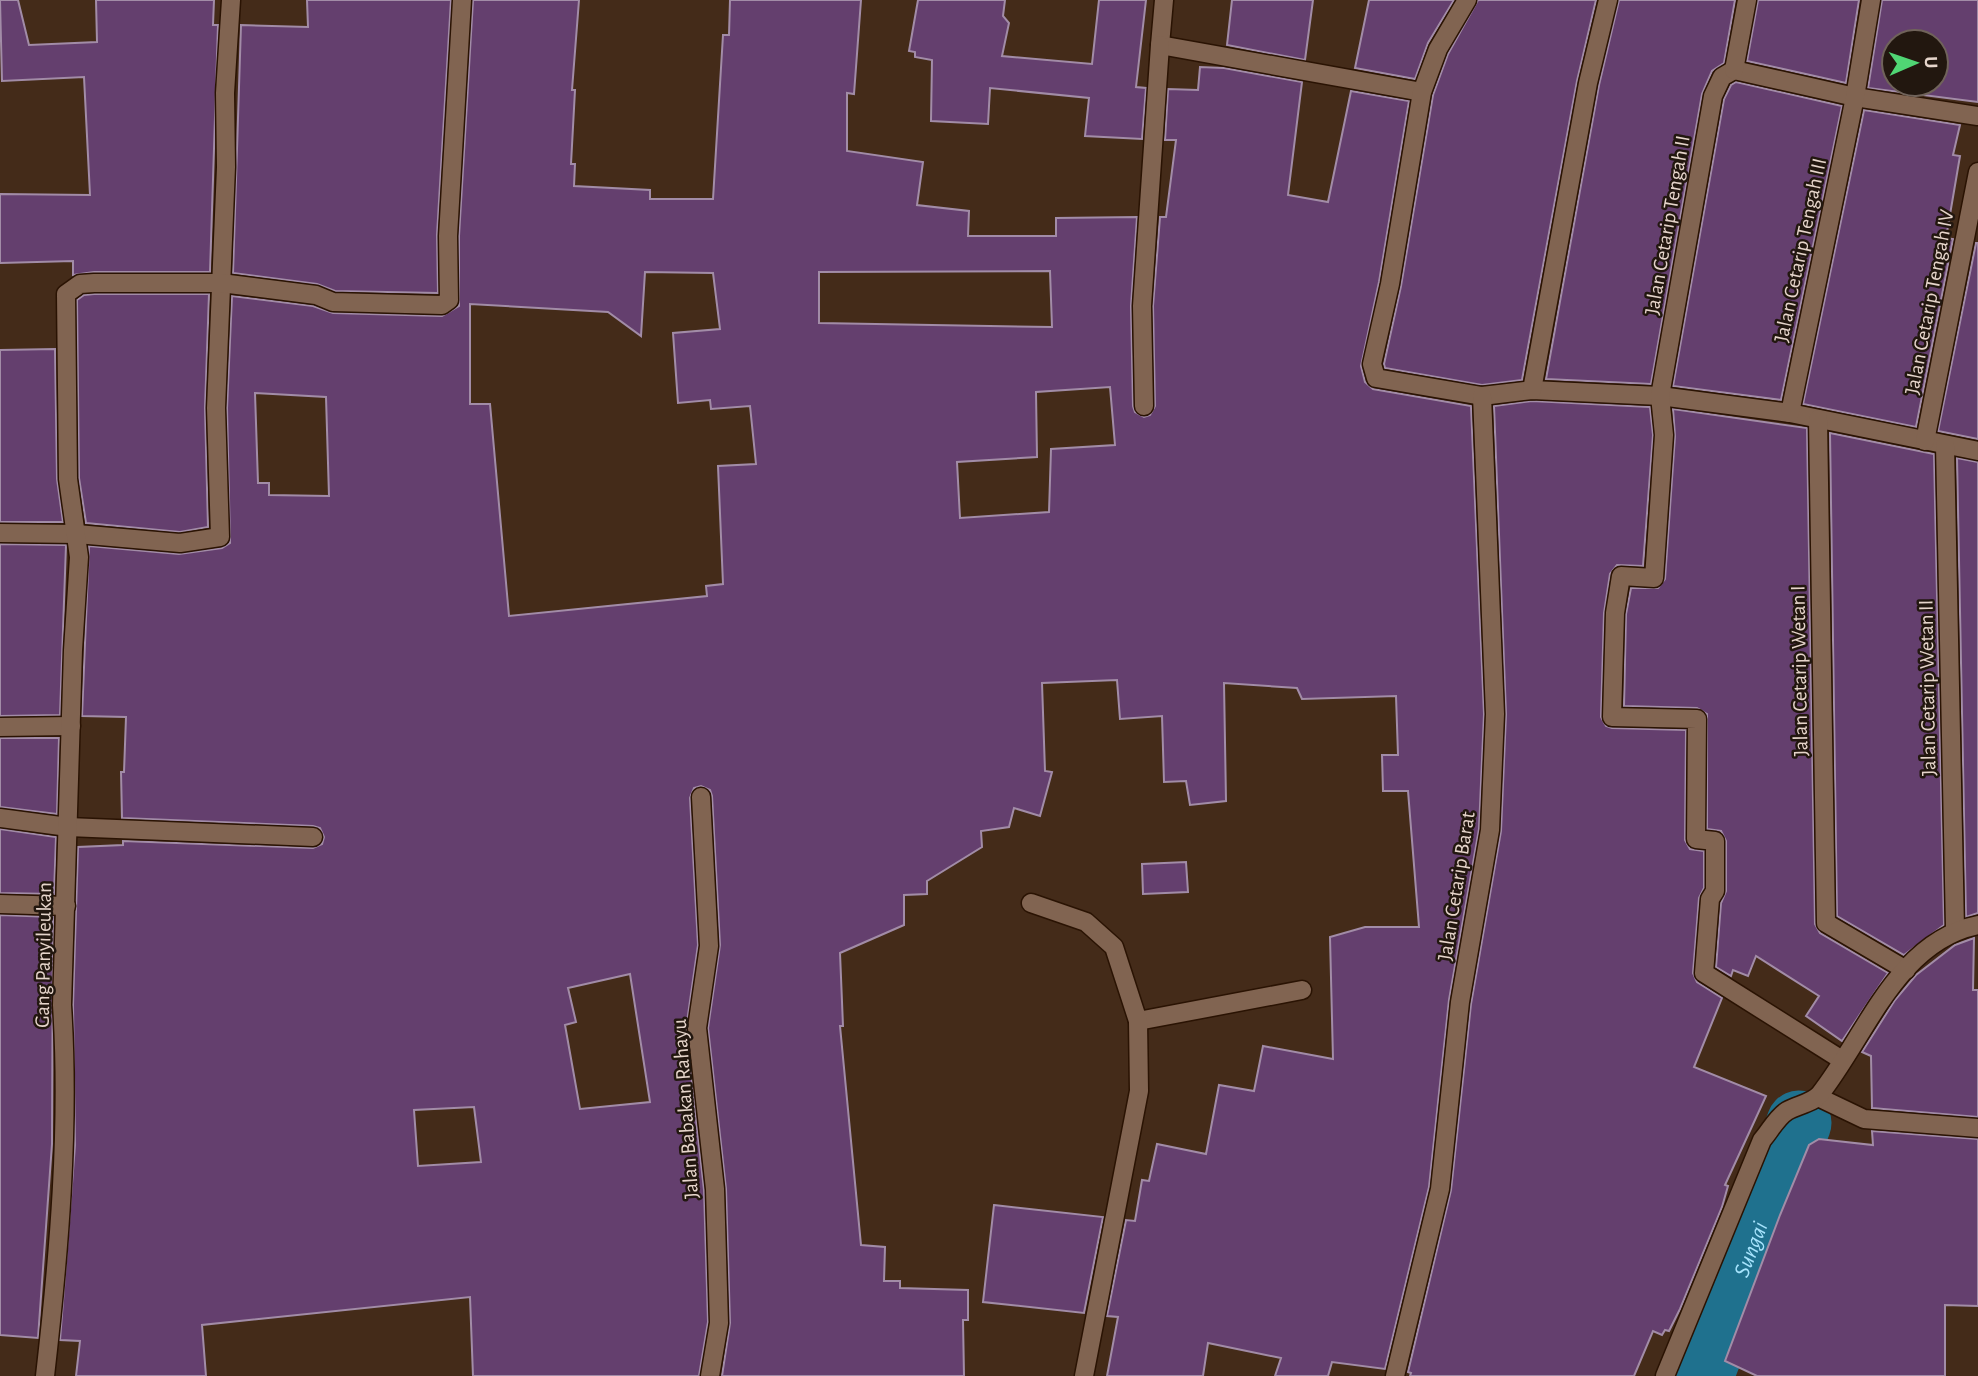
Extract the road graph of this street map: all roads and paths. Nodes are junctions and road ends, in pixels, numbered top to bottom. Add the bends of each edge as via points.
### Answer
1 (232, 0) edge
2 (462, 0) edge
3 (1164, 0) edge
4 (1466, 0) edge
5 (1608, 0) edge
6 (1747, 0) edge
7 (1871, 0) edge
8 (1160, 45) junction
9 (1734, 70) junction
10 (1422, 92) junction
11 (1854, 97) junction
12 (1978, 116) edge
13 (1978, 172) edge
14 (221, 284) junction
15 (1532, 390) junction
16 (1482, 396) junction
17 (1660, 396) junction
18 (1144, 406) dead end
19 (1790, 413) junction
20 (1818, 419) junction
21 (1925, 441) junction
22 (1945, 445) junction
23 (1978, 451) edge
24 (0, 533) edge
25 (77, 534) junction
26 (71, 726) junction
27 (0, 727) edge
28 (701, 797) dead end
29 (0, 818) edge
30 (68, 827) junction
31 (313, 837) dead end
32 (1031, 903) dead end
33 (0, 904) edge
34 (66, 906) junction
35 (1978, 925) edge
36 (1955, 929) junction
37 (1906, 970) junction
38 (1302, 990) dead end
39 (1138, 1021) junction
40 (1842, 1060) junction
41 (1818, 1097) junction
42 (1978, 1128) edge
43 (45, 1376) edge
44 (710, 1376) edge
45 (1084, 1376) edge
46 (1395, 1376) edge
47 (1665, 1376) edge

1 - 14 street
2 - 14 street via 448,236 449,300 442,305 333,302 316,295
3 - 8 street
4 - 10 street via 1438,49
5 - 15 street via 1588,83
6 - 9 street
7 - 11 street, Jalan Cetarip Tengah III
8 - 10 street
8 - 18 street via 1142,306
9 - 11 street
9 - 17 street, Jalan Cetarip Tengah II via 1722,77 1713,96
10 - 16 street via 1372,370 1380,380
11 - 12 street
11 - 19 street, Jalan Cetarip Tengah III
13 - 21 street, Jalan Cetarip Tengah IV
14 - 25 street via 216,408 220,538 180,544
14 - 25 street, Gang Panyileukan via 94,283 80,284 66,294 68,479
15 - 16 street
15 - 17 street
16 - 46 street, Jalan Cetarip Barat via 1495,714 1490,831 1460,1002 1440,1189
17 - 19 street
17 - 40 street, Jalan Cetarip Tengah II via 1664,435 1654,578 1622,576 1615,613 1612,716 1697,719 1696,839 1715,841 1704,973
19 - 20 street
20 - 21 street
20 - 37 street, Jalan Cetarip Wetan I via 1826,923
21 - 22 street
22 - 23 street
22 - 36 street, Jalan Cetarip Wetan II
24 - 25 street
25 - 26 street, Gang Panyileukan
26 - 27 street
26 - 30 street, Gang Panyileukan
28 - 44 street, Jalan Babakan Rahayu via 709,946 697,1028 715,1189 719,1324
29 - 30 street
30 - 31 street
30 - 34 street, Gang Panyileukan
32 - 39 street via 1086,922 1114,947
33 - 34 street
34 - 43 street, Gang Panyileukan via 63,1123
35 - 36 street
36 - 37 street
37 - 40 street
38 - 39 street
39 - 45 street via 1139,1091
40 - 41 street
41 - 42 street via 1864,1119
41 - 47 street via 1784,1113 1762,1140

